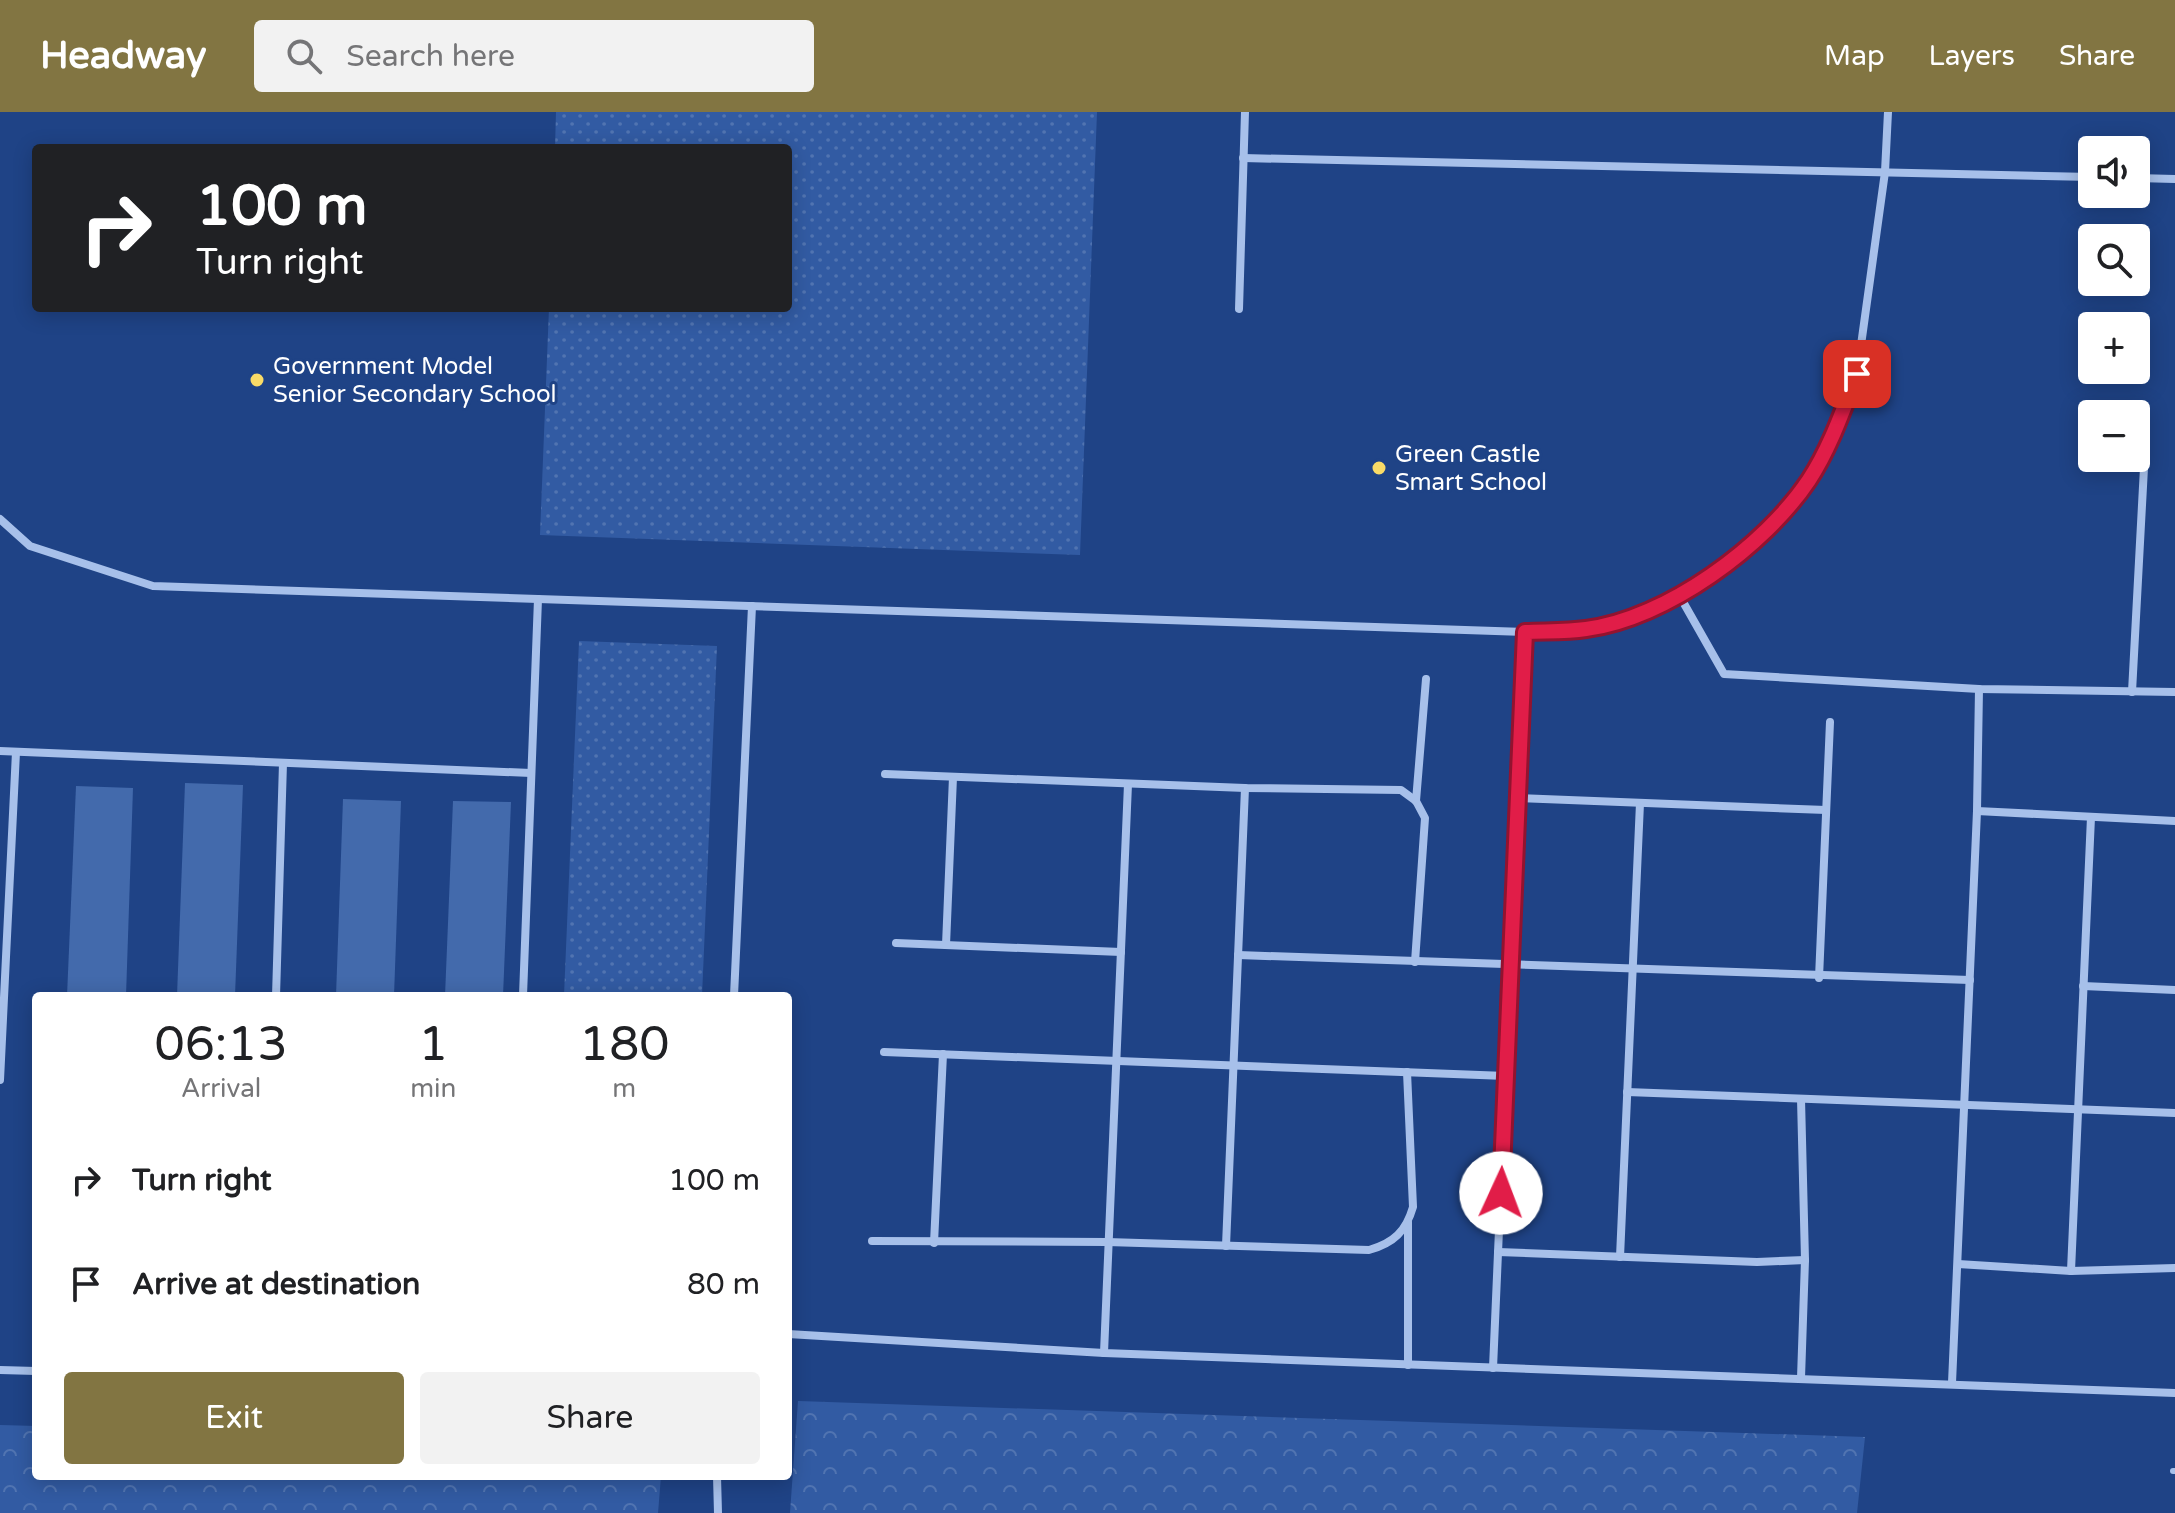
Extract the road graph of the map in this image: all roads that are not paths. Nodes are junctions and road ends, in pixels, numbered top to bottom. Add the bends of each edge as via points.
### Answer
1 (1245, 112) edge
2 (1888, 112) edge
3 (1243, 158) junction
4 (1885, 172) junction
5 (2078, 177) edge
6 (2150, 178) edge
7 (2175, 179) edge
8 (1239, 309) dead end
9 (2144, 472) edge
10 (0, 519) edge
11 (1678, 593) junction
12 (538, 599) junction
13 (752, 606) junction
14 (1525, 632) junction
15 (1426, 679) dead end
16 (1979, 689) junction
17 (2132, 692) junction
18 (2175, 692) edge
19 (1830, 722) dead end
20 (0, 751) edge
21 (16, 752) junction
22 (283, 763) junction
23 (531, 773) junction
24 (885, 774) dead end
25 (953, 777) junction
26 (1128, 784) junction
27 (1245, 788) junction
28 (1518, 798) junction
29 (1416, 801) junction
30 (1640, 803) junction
31 (1826, 810) junction
32 (1977, 811) junction
33 (2091, 817) junction
34 (2175, 821) edge
35 (896, 943) dead end
36 (946, 945) junction
37 (1121, 952) junction
38 (1238, 955) junction
39 (1415, 962) junction
40 (1511, 966) junction
41 (1633, 970) junction
42 (1819, 978) junction
43 (1970, 980) junction
44 (2083, 986) junction
45 (2175, 990) edge
46 (276, 992) edge
47 (523, 992) edge
48 (734, 992) edge
49 (884, 1052) dead end
50 (943, 1054) junction
51 (1116, 1061) junction
52 (1233, 1065) junction
53 (1407, 1072) junction
54 (1506, 1076) junction
55 (0, 1080) edge
56 (1627, 1092) junction
57 (1801, 1099) junction
58 (1965, 1102) junction
59 (2078, 1109) junction
60 (2175, 1113) edge
61 (1408, 1222) junction
62 (872, 1241) dead end
63 (1107, 1242) junction
64 (934, 1243) junction
65 (1226, 1246) junction
66 (1498, 1252) junction
67 (1620, 1257) junction
68 (1805, 1260) junction
69 (1958, 1264) junction
70 (2175, 1268) edge
71 (2071, 1271) junction
72 (792, 1334) edge
73 (1104, 1353) junction
74 (1408, 1365) junction
75 (1493, 1368) junction
76 (0, 1370) edge
77 (32, 1371) edge
78 (1801, 1378) junction
79 (1952, 1383) junction
80 (2175, 1393) edge
81 (717, 1480) edge
82 (718, 1513) edge

1 - 3 street
2 - 4 street
3 - 4 street
3 - 8 street
4 - 5 street
4 - 11 street via 1857,374 1832,437 1809,479 1758,541 1717,573
6 - 7 street
9 - 17 street
10 - 12 street via 30,546 153,586
11 - 14 street via 1632,617 1588,629
11 - 16 street via 1724,674
12 - 13 street
12 - 23 street
13 - 14 street
13 - 48 street
14 - 28 street
15 - 29 street
16 - 17 street
16 - 32 street
17 - 18 street
19 - 31 street
20 - 21 street
21 - 22 street
21 - 55 street
22 - 23 street
22 - 46 street
23 - 47 street
24 - 25 street
25 - 26 street
25 - 36 street
26 - 27 street
26 - 37 street
27 - 29 street via 1401,790
27 - 38 street
28 - 30 street
28 - 40 street
29 - 39 street via 1425,818
30 - 31 street
30 - 41 street
31 - 42 street
32 - 33 street
32 - 43 street
33 - 34 street
33 - 44 street
35 - 36 street
36 - 37 street
37 - 51 street
38 - 39 street
38 - 52 street
39 - 40 street
40 - 41 street
40 - 54 street
41 - 42 street
41 - 56 street
42 - 43 street
43 - 58 street
44 - 45 street
44 - 59 street
49 - 50 street
50 - 51 street
50 - 64 street
51 - 52 street
51 - 63 street
52 - 53 street
52 - 65 street
53 - 54 street
53 - 61 street via 1413,1207
54 - 66 street
56 - 57 street
56 - 67 street
57 - 58 street
57 - 68 street
58 - 59 street
58 - 69 street
59 - 60 street
59 - 71 street
61 - 65 street via 1386,1245 1369,1250
61 - 74 street
62 - 64 street
63 - 64 street
63 - 65 street
63 - 73 street
66 - 67 street
66 - 75 street
67 - 68 street
68 - 78 street
69 - 71 street
69 - 79 street
70 - 71 street
72 - 73 street
73 - 74 street
74 - 75 street
75 - 78 street
76 - 77 street
78 - 79 street
79 - 80 street
81 - 82 street

